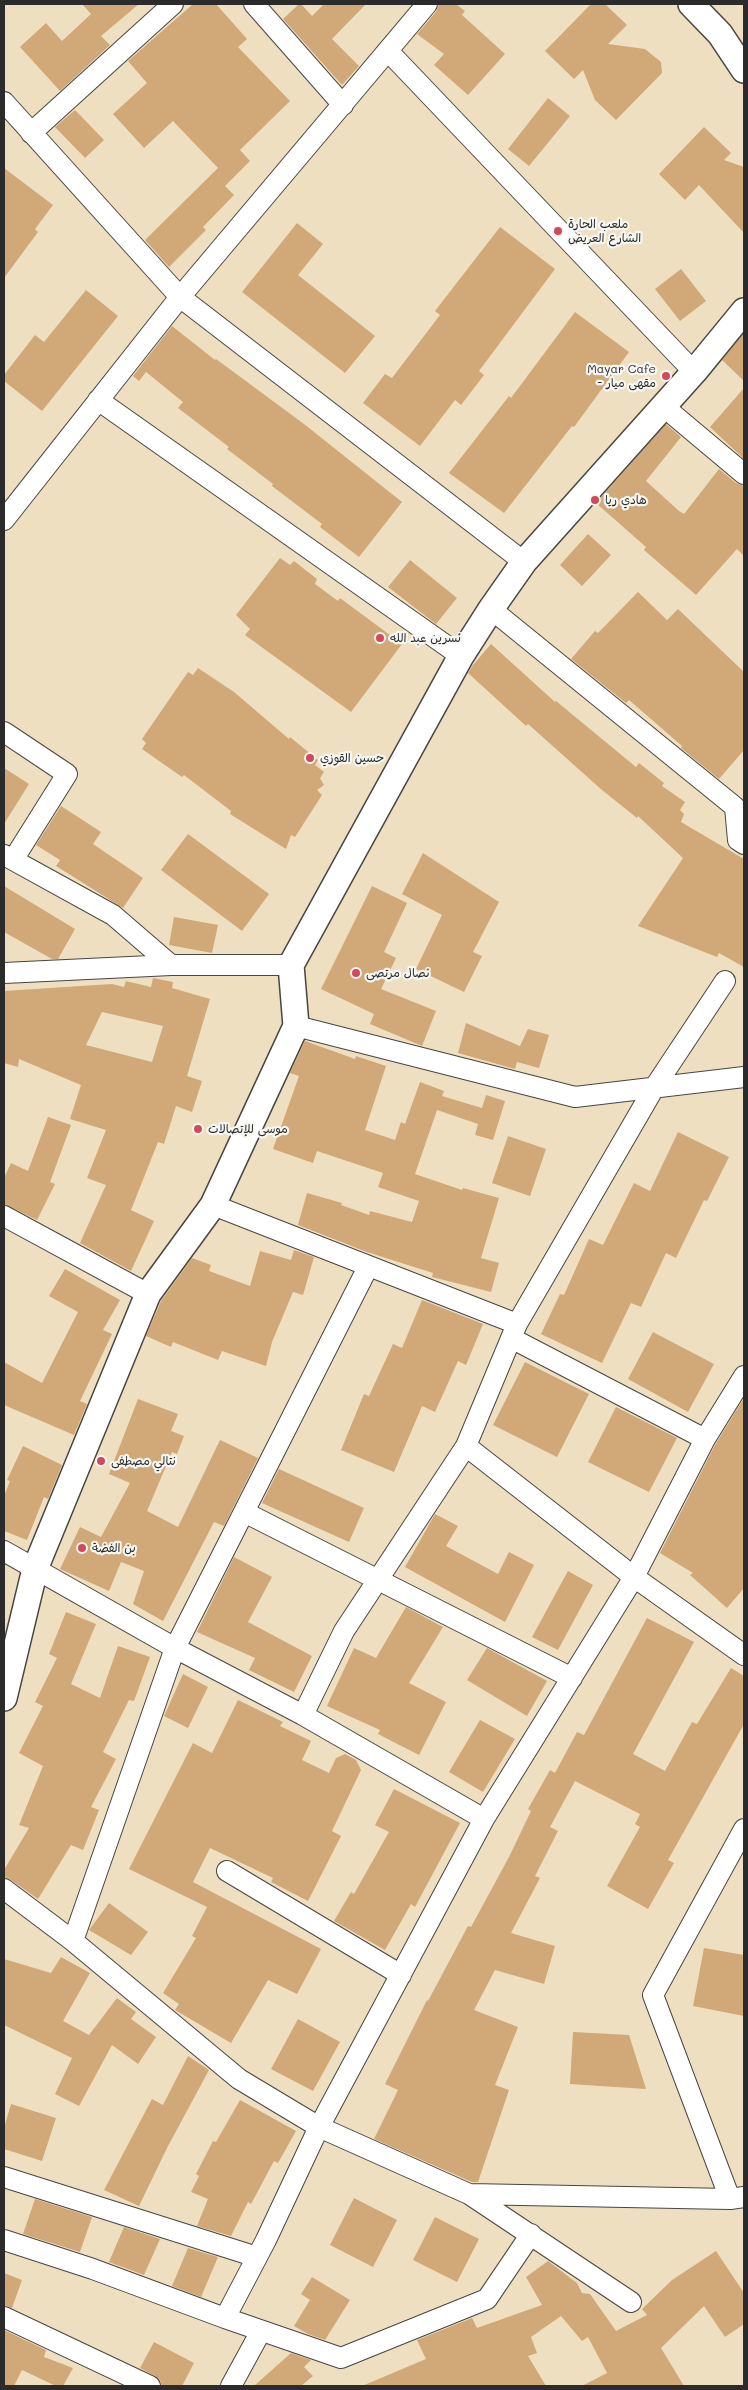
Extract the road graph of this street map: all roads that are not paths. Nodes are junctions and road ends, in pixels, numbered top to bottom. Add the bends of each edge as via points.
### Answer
1 (173, 4) edge
2 (254, 4) edge
3 (427, 4) edge
4 (691, 4) edge
5 (388, 51) junction
6 (744, 70) edge
7 (4, 102) edge
8 (342, 105) junction
9 (31, 133) junction
10 (180, 296) junction
11 (744, 311) edge
12 (694, 372) junction
13 (98, 400) junction
14 (663, 406) junction
15 (744, 474) edge
16 (4, 520) edge
17 (524, 562) junction
18 (491, 609) junction
19 (461, 656) junction
20 (4, 732) edge
21 (744, 844) edge
22 (9, 857) edge
23 (171, 965) junction
24 (291, 965) junction
25 (4, 973) edge
26 (725, 981) dead end
27 (296, 1026) junction
28 (744, 1077) edge
29 (654, 1088) junction
30 (213, 1205) junction
31 (4, 1216) edge
32 (368, 1267) junction
33 (148, 1294) junction
34 (514, 1331) junction
35 (744, 1376) edge
36 (705, 1439) junction
37 (466, 1446) junction
38 (244, 1512) junction
39 (4, 1551) edge
40 (35, 1569) junction
41 (634, 1577) junction
42 (378, 1580) junction
43 (175, 1648) junction
44 (744, 1655) edge
45 (572, 1678) junction
46 (4, 1698) edge
47 (303, 1715) junction
48 (484, 1819) junction
49 (744, 1829) edge
50 (228, 1871) dead end
51 (4, 1889) edge
52 (73, 1941) junction
53 (401, 1975) junction
54 (319, 2127) junction
55 (4, 2177) edge
56 (469, 2194) junction
57 (737, 2198) edge
58 (531, 2234) junction
59 (4, 2240) edge
60 (257, 2258) junction
61 (631, 2302) dead end
62 (4, 2317) edge
63 (225, 2318) junction
64 (261, 2331) junction
65 (150, 2386) edge
66 (231, 2386) edge

1 - 9 street
2 - 8 street
3 - 5 street
4 - 6 street via 720,34
5 - 8 street
5 - 12 street
7 - 9 street
8 - 10 street
9 - 10 street
10 - 13 street
10 - 17 street
11 - 12 street
12 - 14 street
13 - 16 street
13 - 19 street
14 - 15 street
14 - 17 street
17 - 18 street
18 - 19 street
18 - 21 street via 735,807 738,840
19 - 24 street
20 - 22 street via 67,774
22 - 23 street via 113,915
23 - 24 street
23 - 25 street
24 - 27 street
26 - 29 street
27 - 29 street via 575,1097
27 - 30 street
28 - 29 street
29 - 34 street
30 - 32 street
30 - 33 street
31 - 33 street
32 - 34 street
32 - 38 street
33 - 40 street
34 - 36 street
34 - 37 street
35 - 36 street
36 - 41 street
37 - 41 street
37 - 42 street
38 - 42 street
38 - 43 street
39 - 40 street
40 - 43 street
40 - 46 street
41 - 44 street
41 - 45 street
42 - 45 street
42 - 47 street via 344,1631
43 - 47 street
43 - 52 street
45 - 48 street
47 - 48 street
48 - 53 street
49 - 57 street via 654,1995
50 - 53 street
51 - 52 street
52 - 54 street via 239,2079
53 - 54 street
54 - 56 street
54 - 60 street
55 - 60 street
56 - 57 street
56 - 58 street
58 - 61 street
58 - 64 street via 487,2299 341,2358
59 - 63 street
60 - 63 street
62 - 65 street
63 - 64 street
64 - 66 street

